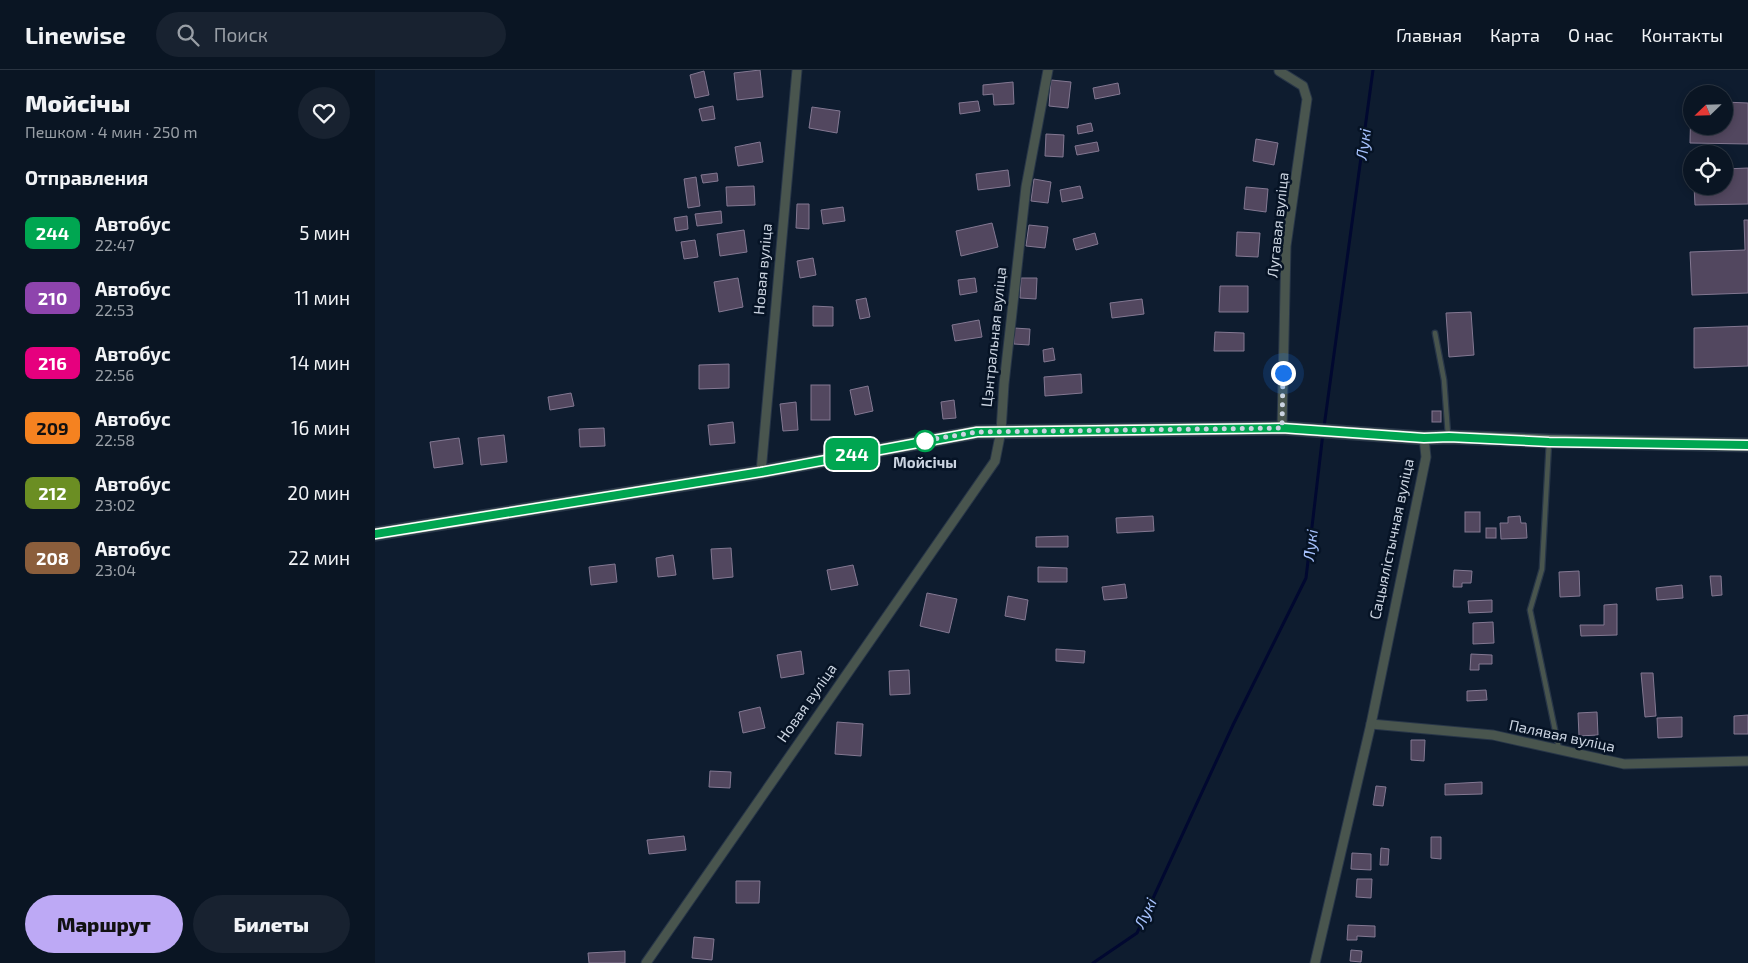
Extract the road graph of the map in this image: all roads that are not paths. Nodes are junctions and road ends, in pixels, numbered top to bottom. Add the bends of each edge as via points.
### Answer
1 (797, 70) edge
2 (1048, 70) edge
3 (1279, 71) edge
4 (1435, 333) dead end
5 (1282, 428) junction
6 (1001, 431) junction
7 (1449, 437) junction
8 (1424, 438) junction
9 (1549, 442) junction
10 (1748, 445) edge
11 (995, 461) joint
12 (761, 472) junction
13 (375, 534) edge
14 (1371, 724) junction
15 (1559, 750) junction
16 (1748, 761) edge
17 (646, 963) edge
18 (1315, 963) edge

1 - 12 street, Новая вуліца
2 - 6 street, Цэнтральная вуліца via 1026,187
3 - 5 street, Лугавая вуліца via 1303,86 1307,98 1286,246
4 - 7 lane via 1444,380
5 - 6 street
5 - 8 street
6 - 11 street, Цэнтральная вуліца
6 - 12 street via 977,432
7 - 8 street
7 - 9 street
8 - 14 street, Сацыялістычная вуліца via 1426,457
9 - 10 street
9 - 15 lane via 1542,568 1530,610
11 - 17 street, Новая вуліца
12 - 13 street
14 - 15 street, Палявая вуліца via 1493,735
14 - 18 street, Сацыялістычная вуліца
15 - 16 street, Палявая вуліца via 1624,764

